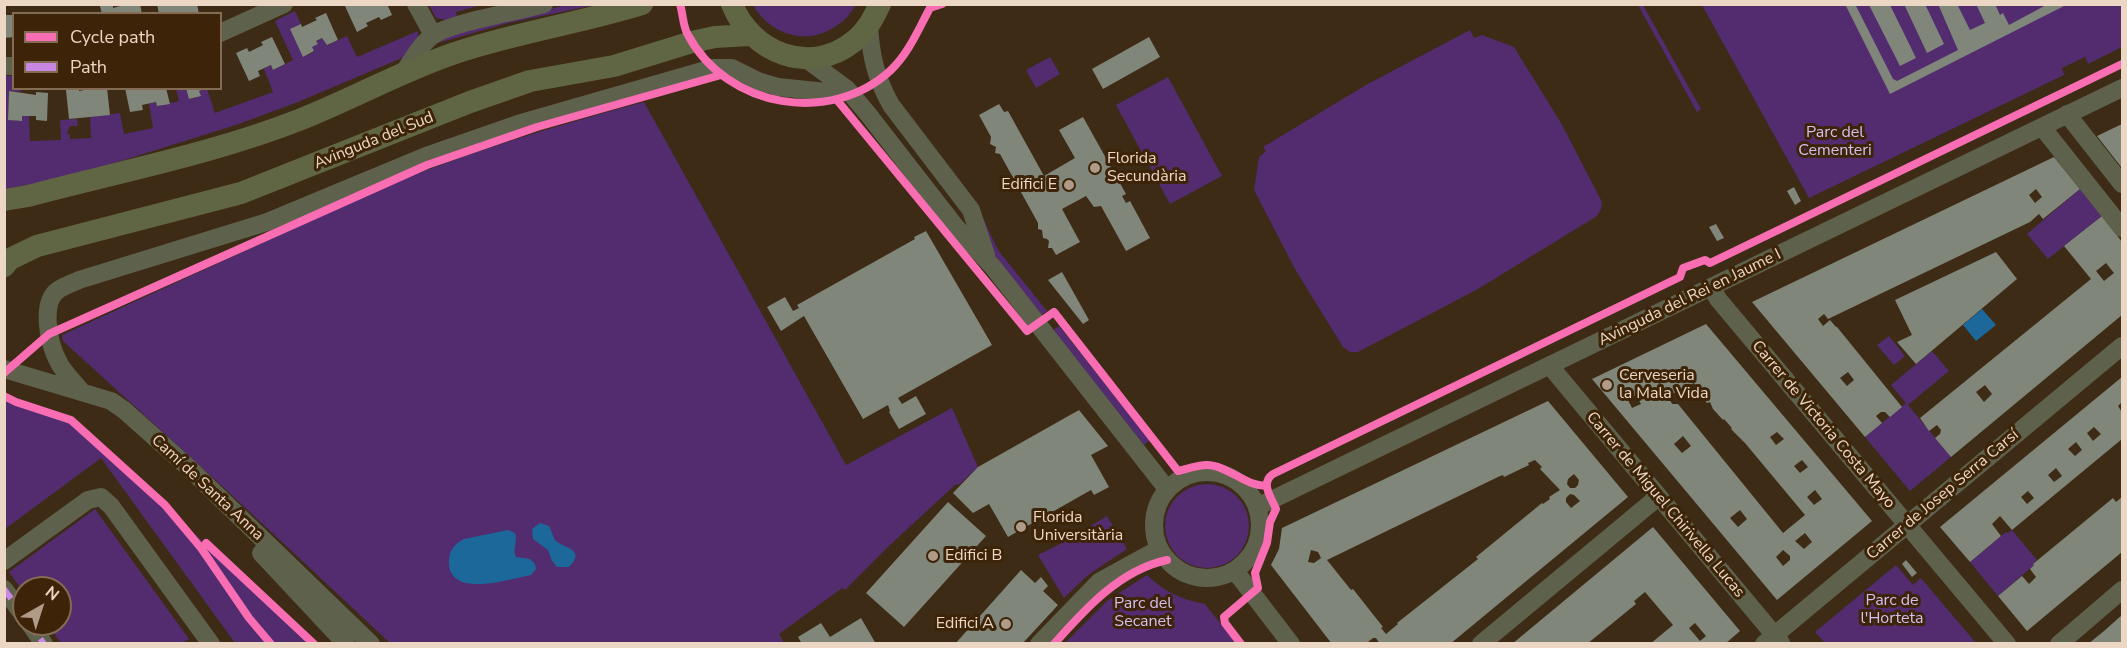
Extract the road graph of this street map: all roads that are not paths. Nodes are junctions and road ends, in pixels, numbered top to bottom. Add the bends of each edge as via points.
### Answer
1 (284, 4) edge
2 (416, 4) edge
3 (642, 4) edge
4 (732, 4) edge
5 (880, 4) edge
6 (535, 6) edge
7 (869, 26) junction
8 (222, 32) edge
9 (433, 35) junction
10 (750, 35) junction
11 (806, 59) junction
12 (404, 72) junction
13 (2122, 88) edge
14 (847, 89) junction
15 (2067, 114) junction
16 (2042, 127) junction
17 (2122, 184) edge
18 (4, 200) edge
19 (2122, 228) edge
20 (4, 266) edge
21 (993, 267) junction
22 (1711, 288) junction
23 (2122, 346) edge
24 (4, 359) edge
25 (1550, 366) junction
26 (12, 371) edge
27 (81, 391) junction
28 (188, 467) junction
29 (1167, 489) junction
30 (1658, 497) junction
31 (1257, 507) junction
32 (1907, 525) junction
33 (1159, 549) junction
34 (4, 561) edge
35 (1235, 571) junction
36 (2122, 590) edge
37 (1773, 641) edge
38 (211, 644) edge
39 (346, 644) edge
40 (371, 644) edge
41 (1039, 644) edge
42 (1291, 644) edge
43 (1481, 644) edge
44 (2007, 644) edge
45 (2059, 644) edge

1 - 8 street
2 - 9 street
3 - 12 main road via 458,52
4 - 10 main road
5 - 7 main road
6 - 9 street
7 - 11 main road via 853,42 833,53
7 - 21 street via 871,54 881,88 971,210
9 - 12 street
10 - 11 main road via 768,48
10 - 20 main road, Avinguda del Sud via 703,40 614,66 530,81 241,193 37,246
11 - 14 street
12 - 18 main road via 300,120 231,143
13 - 15 street, Avinguda del Rei en Jaume I
14 - 21 street via 955,226
14 - 27 street via 826,92 778,87 732,68 713,68 518,124 426,156 267,222 79,280 57,290 49,300 48,313 49,334 58,363
15 - 16 street, Avinguda del Rei en Jaume I
15 - 17 street
16 - 19 street
16 - 22 street, Avinguda del Rei en Jaume I
21 - 29 street
22 - 25 street, Avinguda del Rei en Jaume I
22 - 32 street, Carrer de Victoria Costa Mayo
23 - 32 street, Carrer de Josep Serra Carsí
24 - 26 street, Camí de Santa Anna
25 - 30 street, Carrer de Miguel Chirivella Lucas
25 - 31 street, Avinguda del Rei en Jaume I
26 - 27 street, Camí de Santa Anna
27 - 28 street, Camí de Santa Anna via 124,410
28 - 39 street via 245,536
28 - 40 street, Camí de Santa Anna
29 - 31 street via 1194,473 1225,474 1250,493
29 - 33 street via 1154,522
30 - 37 street, Carrer de Miguel Chirivella Lucas
30 - 43 street
31 - 35 street via 1261,531 1258,543
32 - 37 street, Carrer de Josep Serra Carsí
32 - 44 street, Carrer de Victoria Costa Mayo
33 - 35 street via 1177,569 1190,576 1213,578
33 - 41 street via 1099,582
34 - 38 street via 88,500 101,497
35 - 42 street
36 - 45 street

